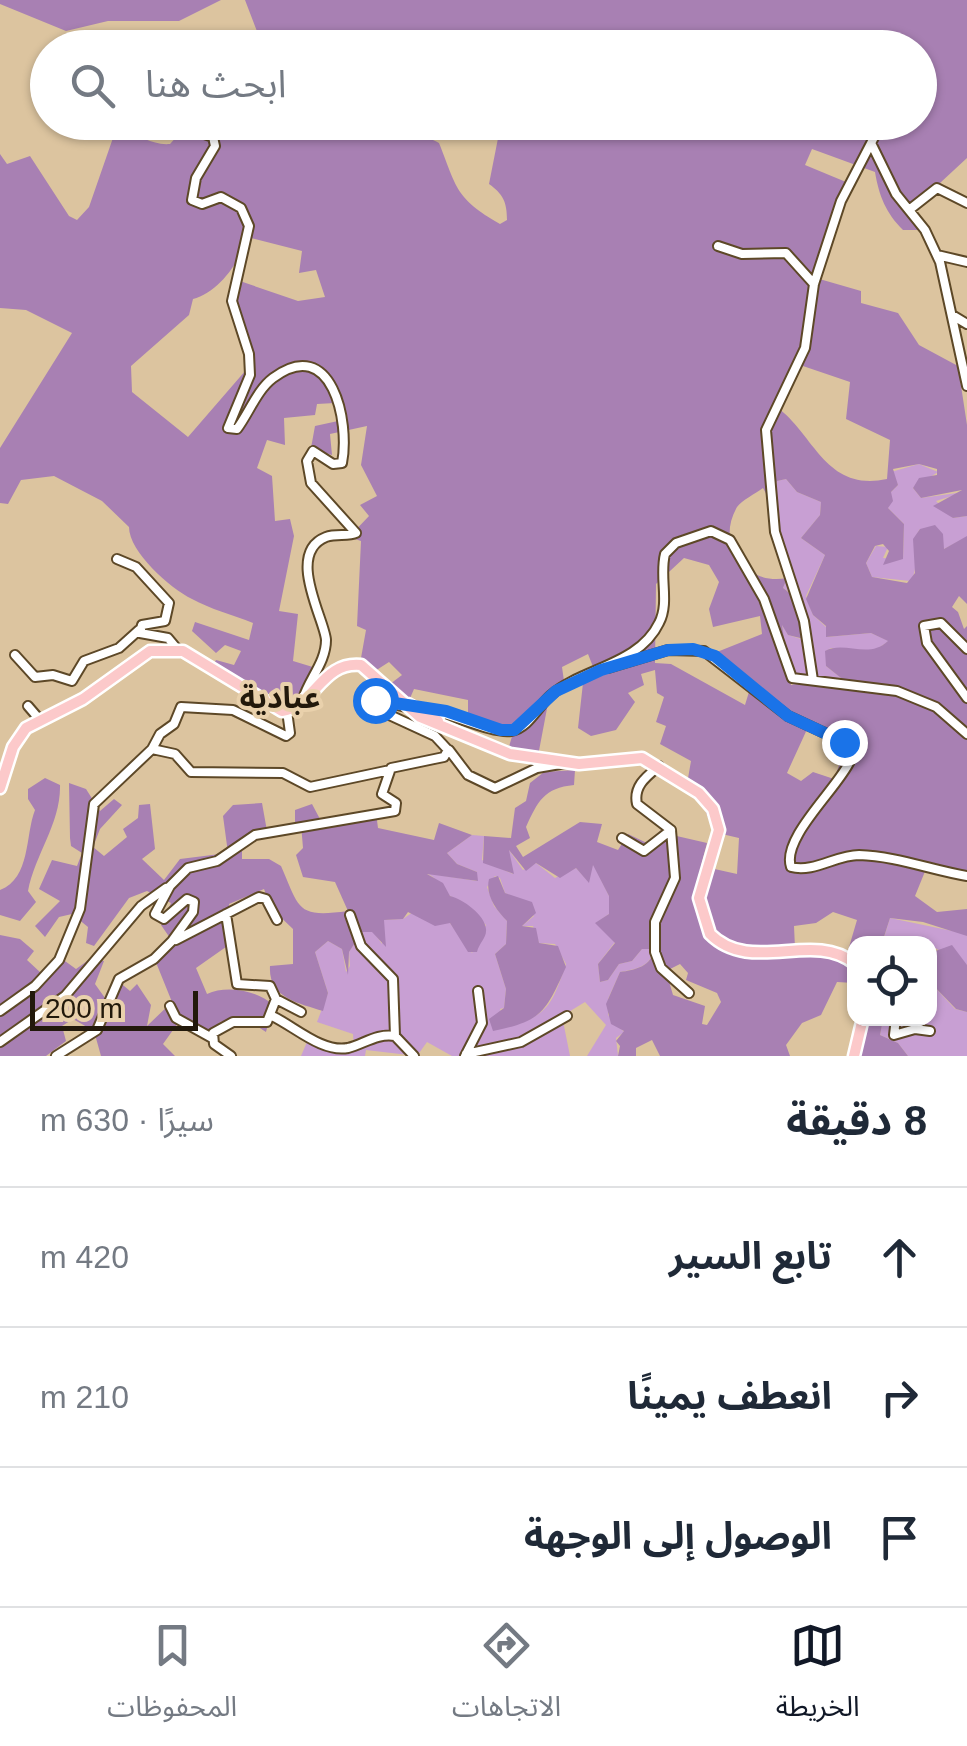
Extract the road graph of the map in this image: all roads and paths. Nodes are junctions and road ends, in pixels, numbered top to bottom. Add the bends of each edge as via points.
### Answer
1 (214, 140) edge
2 (874, 140) edge
3 (872, 145) junction
4 (967, 204) edge
5 (909, 210) junction
6 (718, 246) dead end
7 (937, 255) junction
8 (967, 262) edge
9 (814, 284) junction
10 (952, 315) junction
11 (967, 324) edge
12 (967, 386) edge
13 (117, 559) dead end
14 (139, 630) junction
15 (967, 649) edge
16 (178, 650) junction
17 (16, 655) dead end
18 (601, 670) junction
19 (813, 680) junction
20 (967, 698) edge
21 (303, 699) junction
22 (28, 706) dead end
23 (413, 707) junction
24 (287, 711) junction
25 (40, 720) junction
26 (967, 734) edge
27 (152, 750) junction
28 (448, 750) junction
29 (566, 763) junction
30 (659, 766) junction
31 (390, 770) junction
32 (0, 788) edge
33 (671, 830) junction
34 (622, 838) dead end
35 (967, 876) edge
36 (170, 886) junction
37 (226, 914) junction
38 (350, 916) dead end
39 (278, 920) dead end
40 (172, 941) junction
41 (847, 959) edge
42 (478, 991) dead end
43 (689, 993) dead end
44 (276, 999) junction
45 (170, 1006) dead end
46 (0, 1011) edge
47 (301, 1012) dead end
48 (272, 1016) junction
49 (567, 1016) dead end
50 (862, 1026) edge
51 (895, 1026) edge
52 (930, 1031) dead end
53 (395, 1036) junction
54 (212, 1038) junction
55 (0, 1042) edge
56 (466, 1055) edge
57 (56, 1056) edge
58 (231, 1056) edge
59 (414, 1056) edge
60 (854, 1056) edge

1 - 21 street via 192,200 202,204 221,197 248,219 232,301 250,375 228,428 237,429 273,378 298,370 320,372 330,381 342,413 342,463 313,451 308,472 356,534 328,536 314,550 308,592 326,642
2 - 3 street
3 - 5 street
3 - 9 street via 841,201
4 - 5 street via 936,188
5 - 7 street
6 - 9 street via 742,254 786,252
7 - 8 street
7 - 10 street
9 - 19 street via 805,348 766,436 775,532 804,621
10 - 11 street
10 - 12 street
13 - 14 street via 136,567 170,604 165,621
14 - 16 street via 173,641
14 - 17 street via 128,643 84,661 72,681 35,678
15 - 20 street via 941,623 924,626 927,643
16 - 24 main road
16 - 25 main road via 160,648 134,658 83,699
18 - 19 street via 657,627 668,549 710,532 730,540 764,599 788,674
18 - 23 street via 556,691 514,730
18 - 35 street via 668,650 704,651 788,716 844,742 850,761 798,837 791,867 866,855
19 - 26 street via 897,691 936,707
21 - 23 main road via 332,671 353,664 370,669
21 - 24 main road
22 - 25 street
23 - 28 street via 377,700 370,706 435,736
23 - 29 main road via 510,754
24 - 27 street via 286,736 233,710 181,707
25 - 32 main road via 16,740
27 - 31 street via 175,754 191,772 282,773 310,787
27 - 46 street via 94,804 80,909 59,960
28 - 29 street via 468,775 495,788
28 - 31 street via 444,757
29 - 30 main road via 634,757
30 - 33 street via 636,798
30 - 41 main road via 707,800 718,820 699,898 710,934 742,953 834,952
31 - 36 street via 382,794 396,803 394,812 255,835 217,861 188,868
33 - 34 street via 649,850
33 - 43 street via 675,878 655,922 654,952 661,968
36 - 40 street via 156,917 164,919 184,899 195,905
36 - 55 street via 141,906 65,996
37 - 39 street via 263,898
37 - 40 street
37 - 44 street via 237,984 270,986
38 - 53 street via 361,946 394,979
40 - 57 street via 119,979 97,1030
42 - 56 street via 482,1023
44 - 47 street
44 - 48 street
45 - 54 street via 176,1018
48 - 53 street via 341,1049
48 - 54 street via 259,1024 233,1022
49 - 56 street via 521,1042
50 - 60 main road
51 - 52 street via 894,1035
53 - 59 street
54 - 58 street

